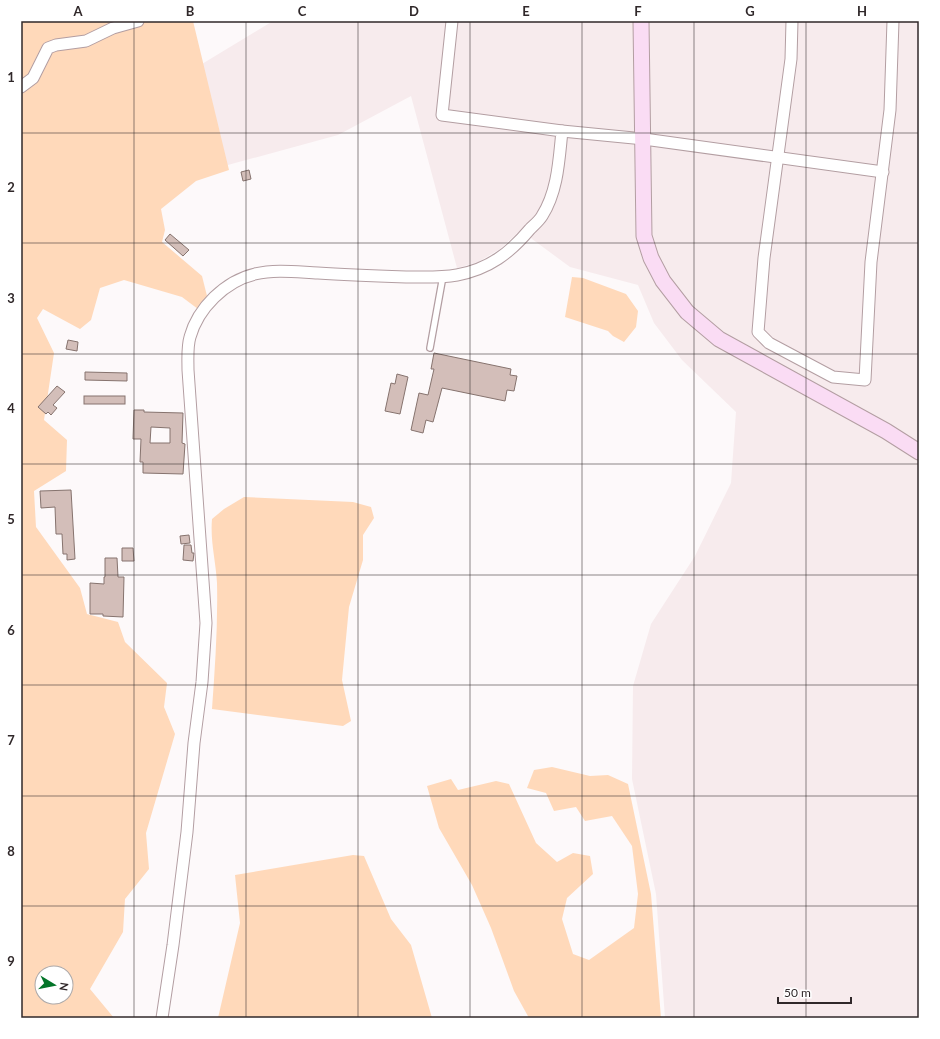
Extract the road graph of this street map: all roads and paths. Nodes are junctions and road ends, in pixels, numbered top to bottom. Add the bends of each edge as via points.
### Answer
1 (138, 21) edge
2 (452, 21) edge
3 (641, 21) edge
4 (792, 21) edge
5 (893, 21) edge
6 (21, 88) edge
7 (562, 131) junction
8 (644, 139) junction
9 (777, 157) junction
10 (883, 172) junction
11 (443, 276) junction
12 (430, 348) dead end
13 (919, 452) edge
14 (162, 1018) edge

1 - 6 street via 113,28 86,41 56,44 48,48 33,78
2 - 7 street via 442,115
3 - 8 street
4 - 9 street via 791,59
5 - 10 street via 890,110
7 - 8 street
7 - 11 street via 556,179 542,216 517,245 496,261 458,275
8 - 9 street
8 - 13 street via 644,236 651,258 663,281 687,312 719,339
9 - 10 street
9 - 10 street via 764,258 758,332 769,343 833,377 865,380 871,262
11 - 12 lane
11 - 14 street via 271,271 253,274 223,290 206,306 191,332 188,370 206,623 187,832

